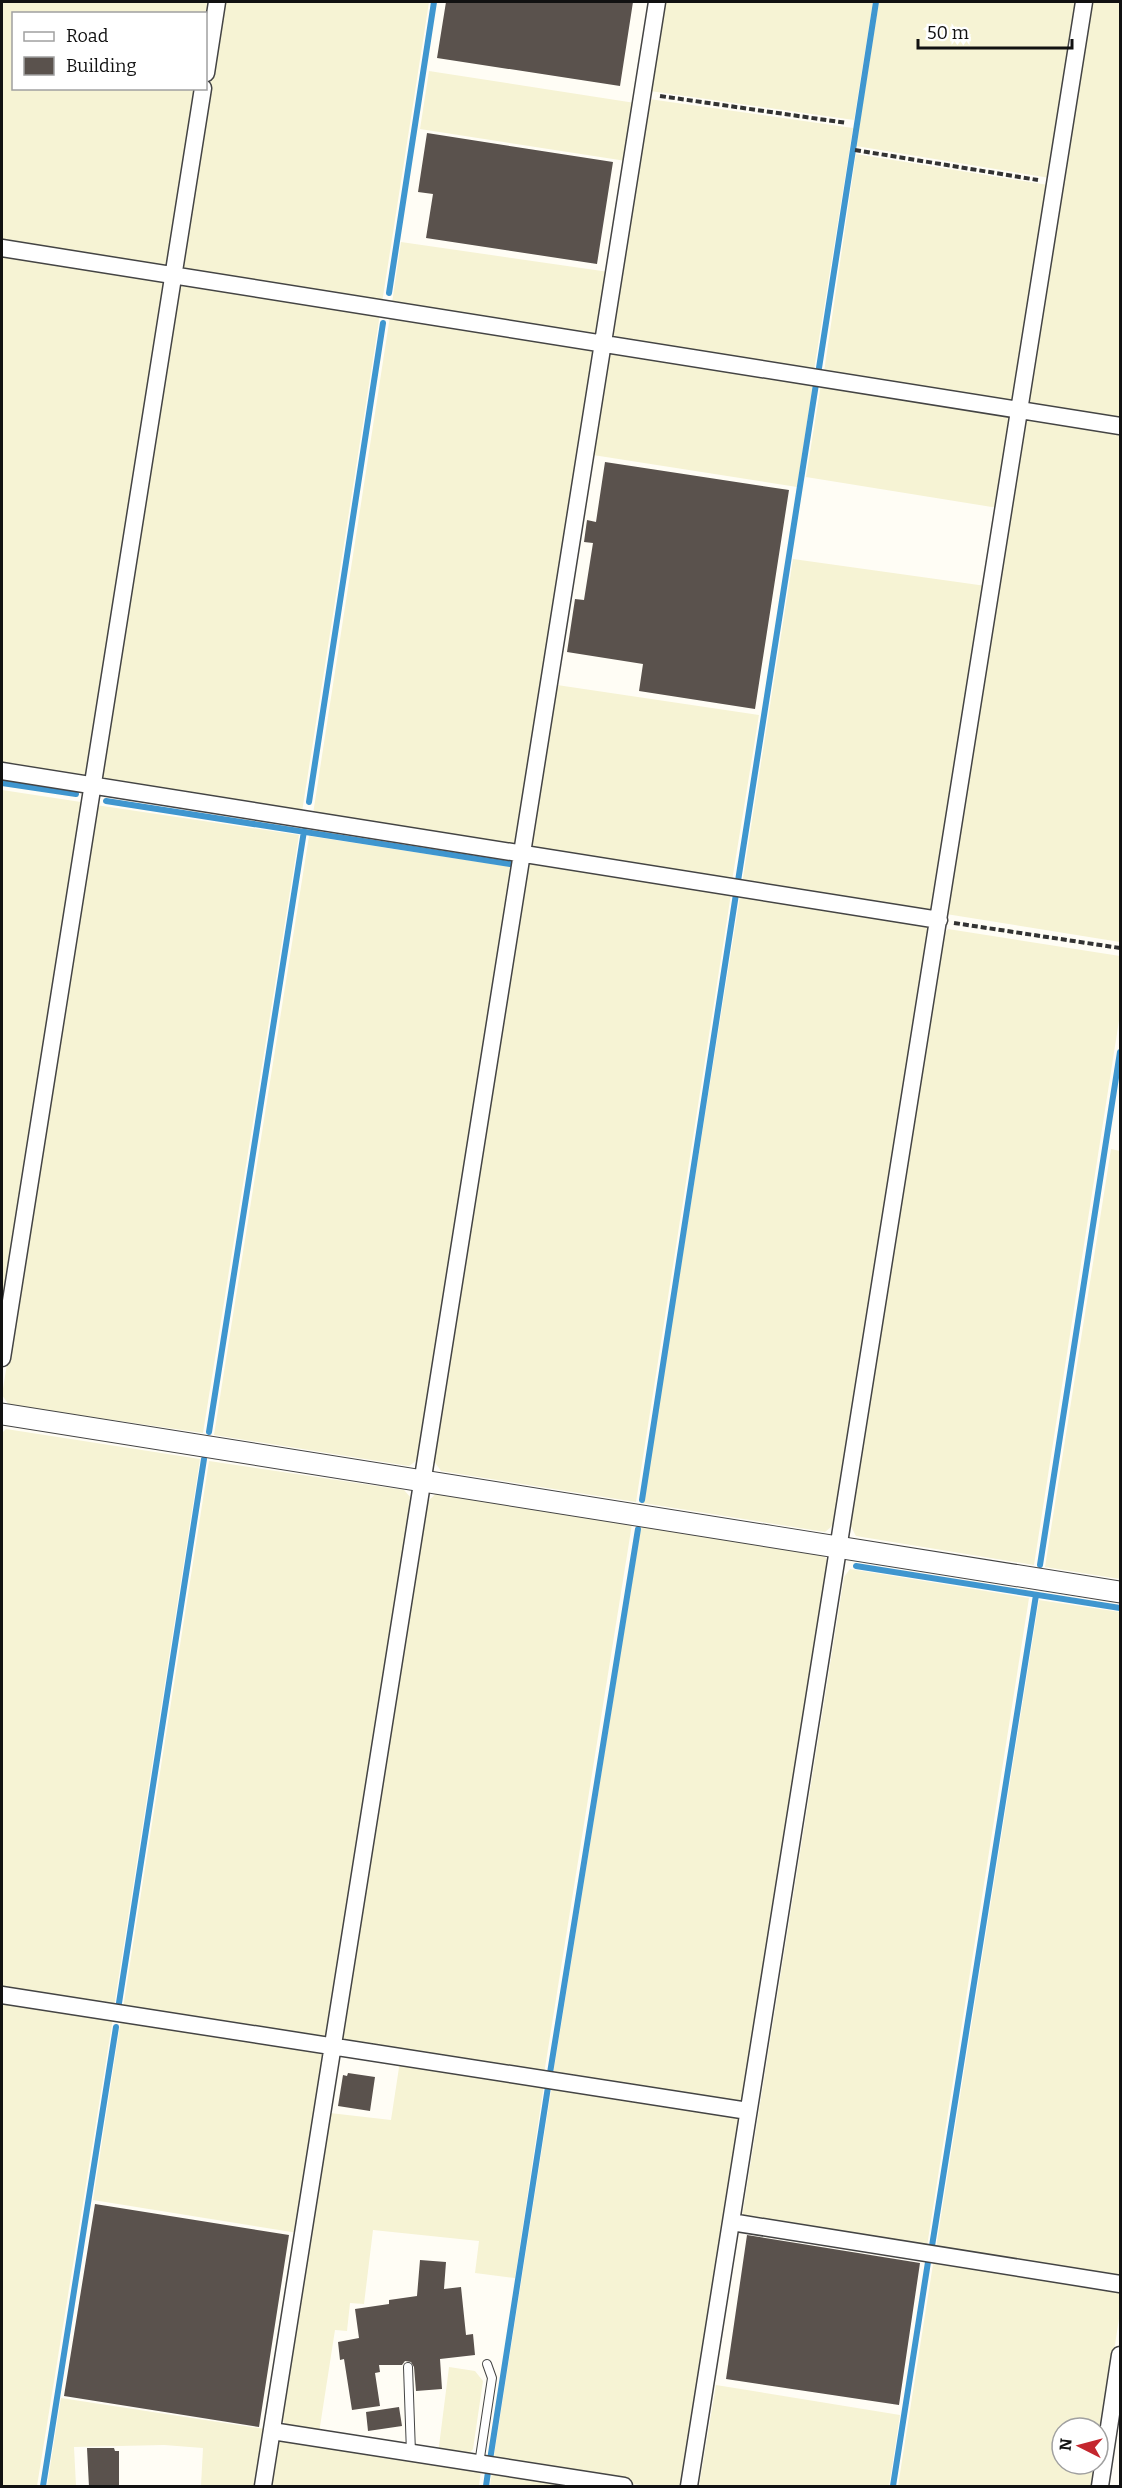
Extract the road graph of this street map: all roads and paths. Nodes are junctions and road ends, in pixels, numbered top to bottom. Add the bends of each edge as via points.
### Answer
1 (217, 2) edge
2 (657, 2) edge
3 (1084, 2) edge
4 (207, 67) edge
5 (203, 90) edge
6 (643, 94) junction
7 (847, 123) dead end
8 (855, 150) dead end
9 (1055, 183) junction
10 (2, 248) edge
11 (173, 275) junction
12 (603, 344) junction
13 (1019, 410) junction
14 (1120, 426) edge
15 (2, 771) edge
16 (91, 785) junction
17 (521, 854) junction
18 (939, 920) junction
19 (1120, 948) edge
20 (2, 1358) edge
21 (2, 1414) edge
22 (423, 1481) junction
23 (839, 1547) junction
24 (1120, 1592) edge
25 (2, 1995) edge
26 (333, 2048) junction
27 (748, 2111) junction
28 (731, 2222) junction
29 (1120, 2284) edge
30 (1120, 2355) edge
31 (487, 2364) dead end
32 (408, 2367) dead end
33 (272, 2431) junction
34 (411, 2453) junction
35 (479, 2464) junction
36 (263, 2487) edge
37 (624, 2487) edge
38 (688, 2487) edge
39 (1100, 2487) edge

1 - 4 street
2 - 6 street
3 - 9 street
5 - 11 street
6 - 7 path
6 - 12 street
8 - 9 path
9 - 13 street
10 - 11 street
11 - 12 street
11 - 16 street
12 - 13 street
12 - 17 street
13 - 14 street
13 - 18 street
15 - 16 street
16 - 17 street
16 - 20 street
17 - 18 street
17 - 22 street
18 - 19 path
18 - 23 street
21 - 22 street
22 - 23 street
22 - 26 street
23 - 24 street
23 - 27 street
25 - 26 street
26 - 27 street
26 - 33 street
27 - 28 street
28 - 29 street
28 - 38 street
30 - 39 street
31 - 35 lane via 492,2378
32 - 34 lane
33 - 34 street
33 - 36 street
34 - 35 street
35 - 37 street

